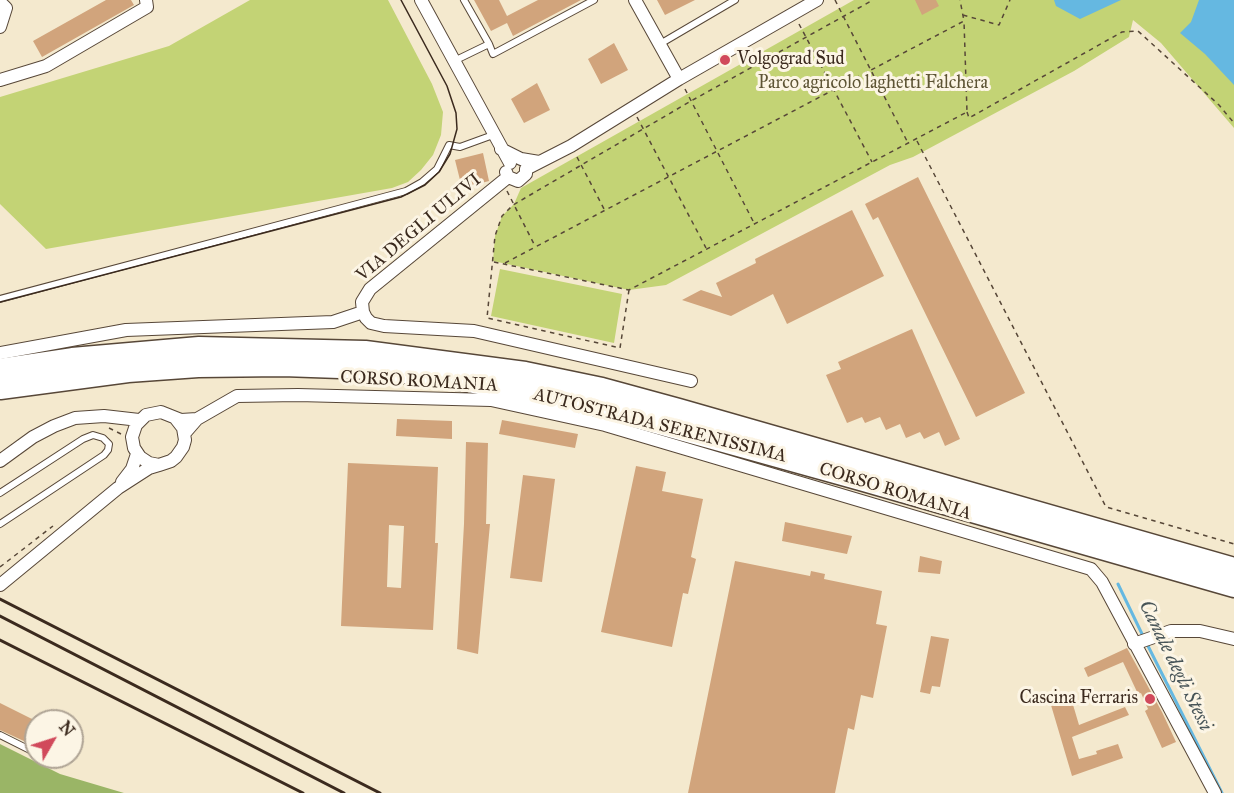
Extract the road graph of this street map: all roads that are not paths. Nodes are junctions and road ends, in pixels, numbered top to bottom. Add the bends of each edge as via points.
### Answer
1 (146, 0) edge
2 (421, 0) edge
3 (464, 0) edge
4 (594, 0) edge
5 (635, 0) edge
6 (735, 0) edge
7 (817, 0) edge
8 (0, 2) edge
9 (0, 27) edge
10 (489, 44) junction
11 (660, 44) junction
12 (454, 62) junction
13 (679, 79) junction
14 (0, 80) edge
15 (493, 135) junction
16 (500, 148) junction
17 (539, 162) junction
18 (510, 163) junction
19 (526, 169) junction
20 (505, 180) junction
21 (0, 299) edge
22 (363, 312) junction
23 (0, 353) edge
24 (0, 370) edge
25 (691, 381) dead end
26 (0, 388) edge
27 (104, 416) junction
28 (176, 419) junction
29 (197, 419) junction
30 (140, 420) junction
31 (184, 434) junction
32 (132, 437) junction
33 (137, 454) junction
34 (0, 461) edge
35 (159, 465) junction
36 (118, 488) junction
37 (0, 493) edge
38 (0, 524) edge
39 (1234, 569) edge
40 (0, 585) edge
41 (1234, 586) edge
42 (1234, 639) edge
43 (1134, 645) junction
44 (0, 735) edge
45 (24, 747) edge
46 (1215, 793) edge

1 - 14 street via 147,7 46,66
2 - 12 street
3 - 10 lane
4 - 10 lane via 493,54
5 - 11 street
6 - 11 lane
7 - 13 street
8 - 9 street via 6,8
10 - 12 lane
11 - 13 street
12 - 15 street
13 - 17 street
15 - 16 street
15 - 21 lane via 460,147 449,145 436,169 406,191
16 - 17 street via 521,159
16 - 18 street
17 - 19 street
18 - 19 street via 519,161
18 - 20 street
19 - 20 street, VIA DEGLI ULIVI via 523,178
20 - 22 street, VIA DEGLI ULIVI via 370,289 362,303
22 - 23 street via 333,322 126,330
22 - 25 street via 377,325 474,331
24 - 39 highway, AUTOSTRADA SERENISSIMA via 199,348 365,352 525,373 690,413
26 - 41 highway, AUTOSTRADA SERENISSIMA via 107,373 198,366 368,368 448,377 622,413
27 - 30 street
27 - 32 street via 116,421
27 - 34 street via 75,418 54,426
28 - 29 street
28 - 30 street via 153,412
28 - 31 street
29 - 31 street, CORSO ROMANIA
29 - 43 street, CORSO ROMANIA via 237,396 298,395 490,400 606,424 1091,569 1102,582
30 - 32 street
31 - 35 street via 183,447 176,457
32 - 33 street
33 - 35 street
33 - 36 street
35 - 36 street
36 - 40 street
37 - 38 lane via 83,439 93,435 109,444 104,455
42 - 43 street via 1200,631 1171,631
43 - 46 street
44 - 45 lane

